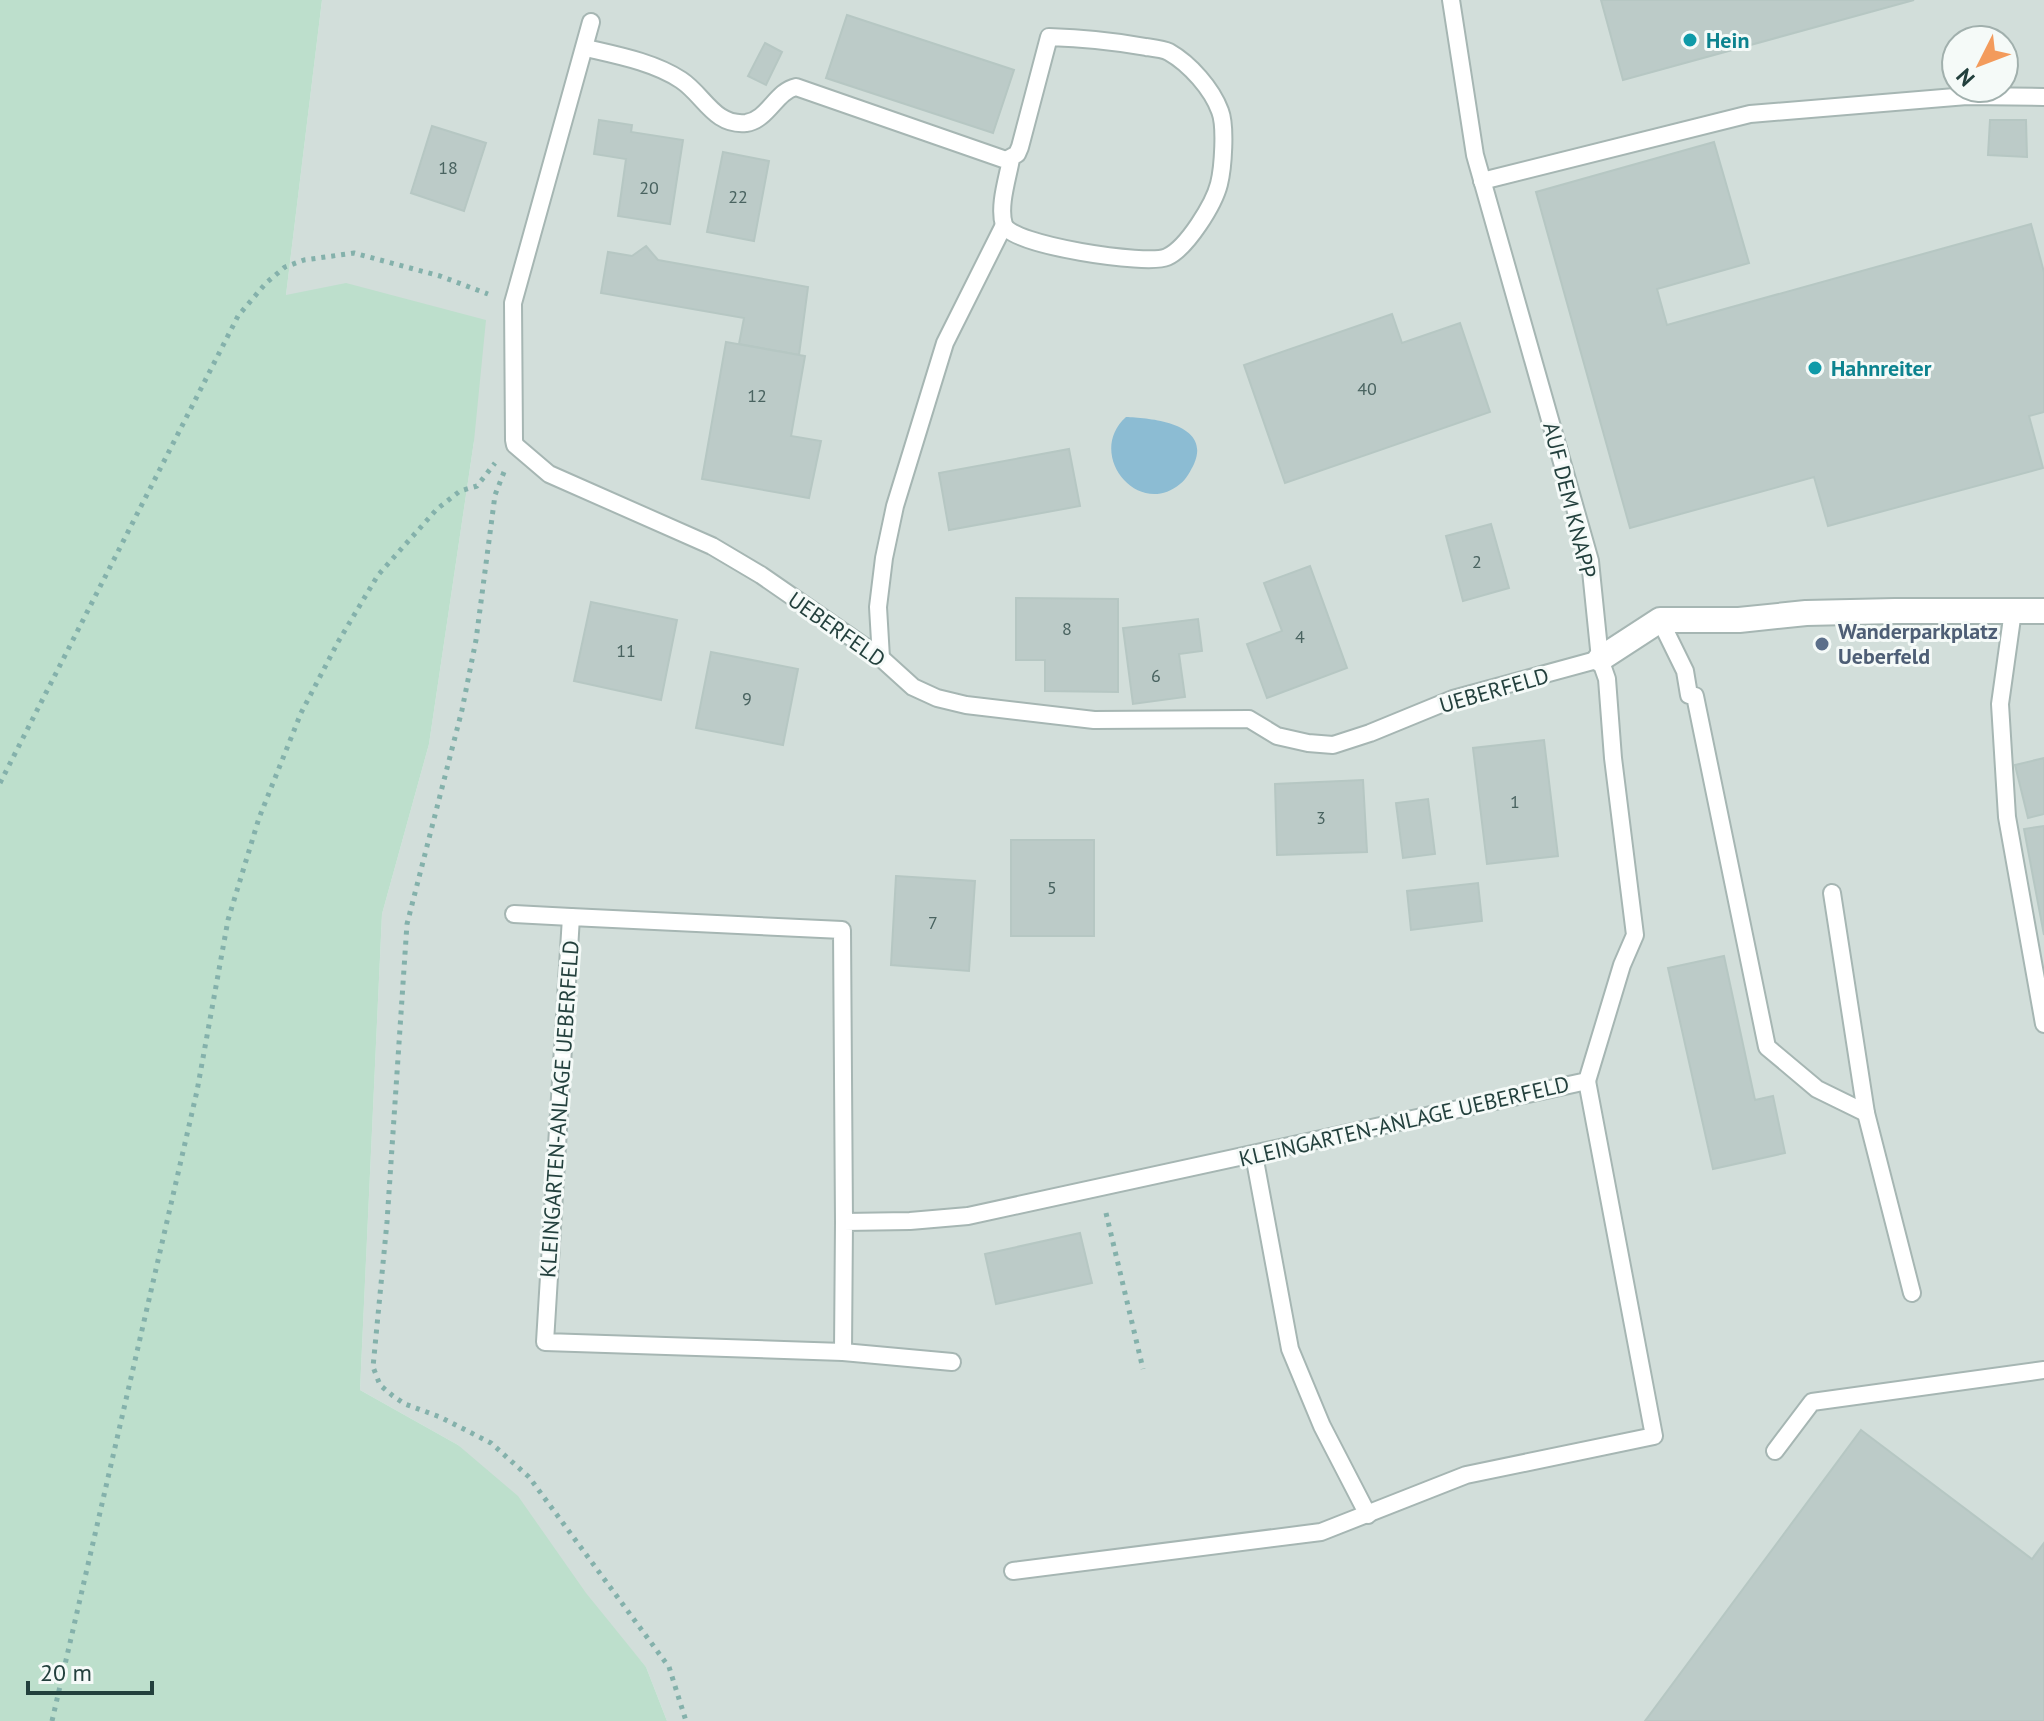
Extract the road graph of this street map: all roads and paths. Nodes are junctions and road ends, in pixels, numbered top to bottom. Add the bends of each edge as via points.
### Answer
1 (1451, 0) edge
2 (591, 22) dead end
3 (586, 48) junction
4 (2044, 97) edge
5 (1011, 159) junction
6 (1482, 181) junction
7 (1004, 225) junction
8 (513, 303) junction
9 (515, 442) junction
10 (2013, 611) junction
11 (2044, 611) edge
12 (1660, 620) junction
13 (881, 658) junction
14 (1600, 659) junction
15 (0, 783) edge
16 (1832, 893) dead end
17 (514, 914) dead end
18 (571, 917) junction
19 (2044, 1024) edge
20 (1587, 1081) junction
21 (1866, 1113) junction
22 (1254, 1155) junction
23 (1101, 1188) junction
24 (844, 1222) junction
25 (1912, 1293) dead end
26 (843, 1352) junction
27 (952, 1362) dead end
28 (1143, 1369) dead end
29 (2044, 1370) edge
30 (1775, 1451) dead end
31 (1368, 1515) junction
32 (1013, 1571) dead end
33 (52, 1721) edge
34 (686, 1721) edge

1 - 6 lane, AUF DEM KNAPP
2 - 3 lane
3 - 5 lane via 672,75 702,97 712,112 731,122 751,122 796,87
3 - 8 lane
4 - 6 lane via 1967,96 1750,114
5 - 7 lane
5 - 7 lane via 1020,147 1049,37 1102,39 1168,51 1199,76 1221,112 1219,184 1206,213 1166,257 1146,260 1077,251 1023,239
6 - 14 lane, AUF DEM KNAPP via 1590,561
7 - 13 lane via 945,343 895,506 878,607
8 - 9 lane
8 - 15 path via 354,253 304,260 266,283 238,316
9 - 13 lane, UEBERFELD via 549,474 712,546
9 - 33 path via 477,486 460,491 437,509 378,575 301,713 259,818 228,920 197,1091
9 - 34 path via 495,495 473,654 407,924 373,1367 380,1385 393,1396 491,1443 529,1477 669,1667
10 - 11 street
10 - 12 street
10 - 19 lane via 2000,704 2007,817
12 - 14 street
12 - 21 lane via 1685,671 1689,695 1695,696 1767,1047 1817,1089
13 - 14 lane, UEBERFELD via 913,687 966,705 1094,720 1249,719 1277,736 1333,745 1453,699
14 - 20 lane, KLEINGARTEN-ANLAGE UEBERFELD via 1607,679 1635,935
16 - 21 lane
17 - 18 lane
18 - 24 lane, KLEINGARTEN-ANLAGE UEBERFELD via 842,930
18 - 26 lane, KLEINGARTEN-ANLAGE UEBERFELD via 545,1342
20 - 22 lane, KLEINGARTEN-ANLAGE UEBERFELD
20 - 31 lane via 1654,1436 1466,1475
21 - 25 lane
22 - 23 lane, KLEINGARTEN-ANLAGE UEBERFELD
22 - 31 lane via 1290,1349
23 - 24 lane, KLEINGARTEN-ANLAGE UEBERFELD via 968,1216
23 - 28 path
24 - 26 lane, KLEINGARTEN-ANLAGE UEBERFELD
26 - 27 lane
29 - 30 lane via 1812,1402
31 - 32 lane via 1321,1532

